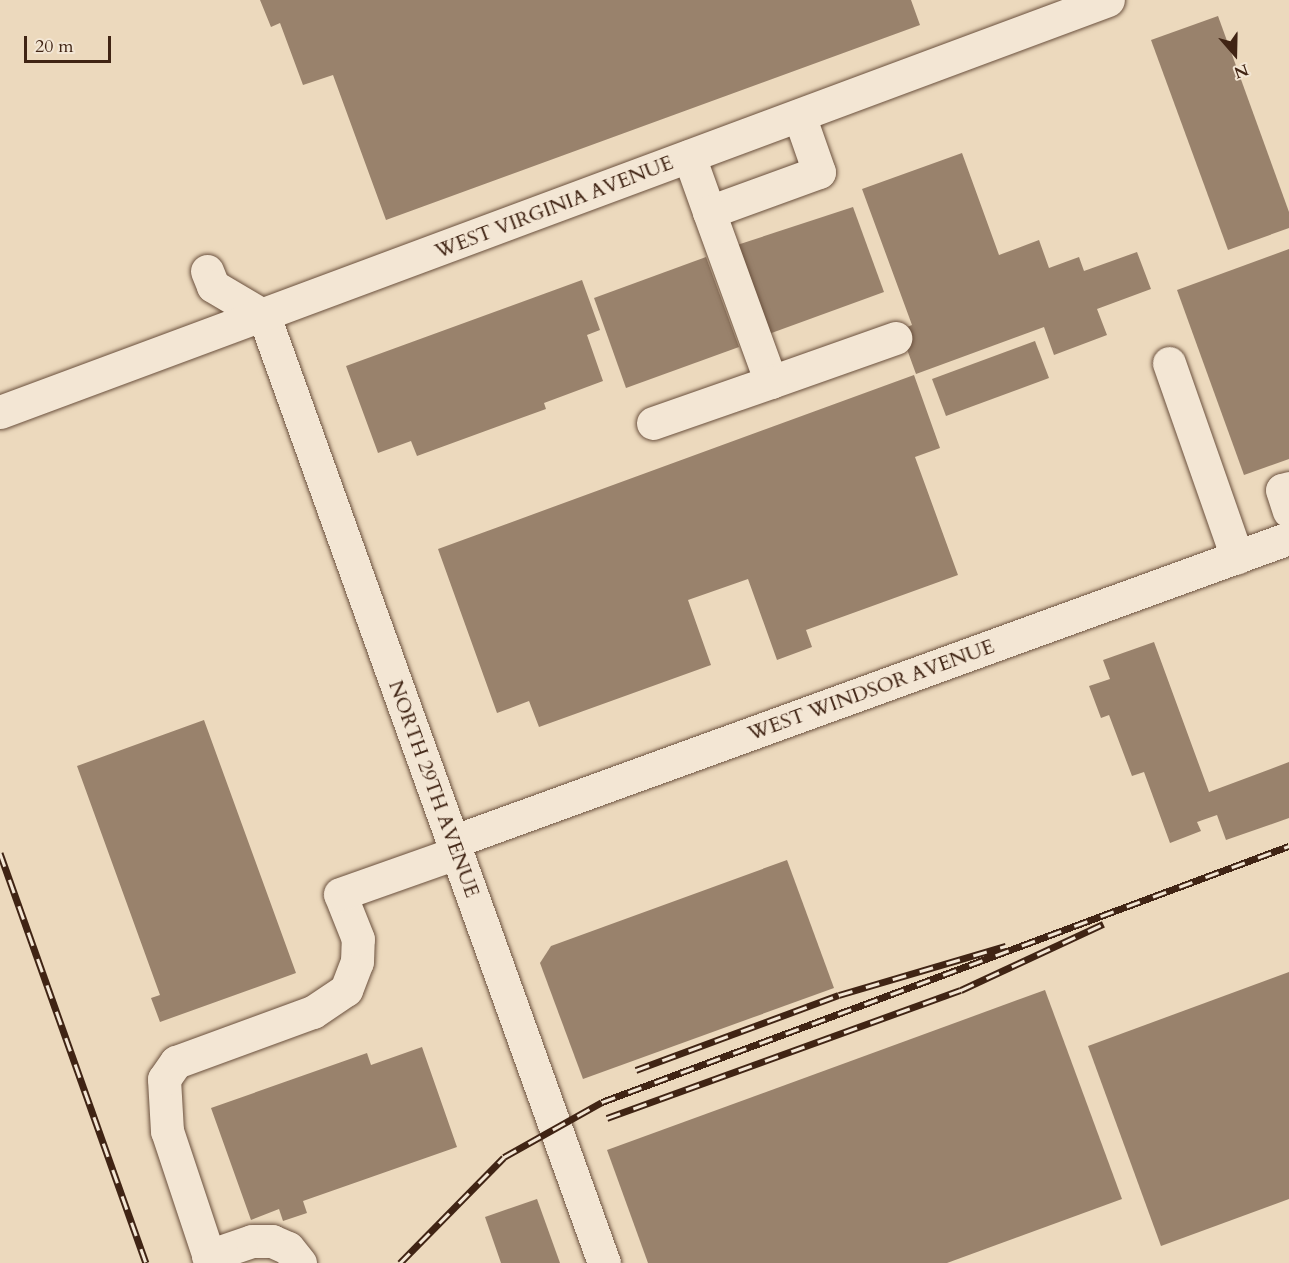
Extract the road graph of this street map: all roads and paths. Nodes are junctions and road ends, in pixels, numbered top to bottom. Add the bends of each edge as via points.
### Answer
1 (1108, 0) edge
2 (1047, 11) edge
3 (799, 115) junction
4 (689, 156) junction
5 (709, 212) junction
6 (207, 271) dead end
7 (264, 316) junction
8 (895, 338) dead end
9 (1169, 363) dead end
10 (771, 382) junction
11 (0, 412) edge
12 (653, 423) dead end
13 (1289, 488) edge
14 (1289, 511) edge
15 (1289, 538) edge
16 (1236, 557) junction
17 (454, 847) junction
18 (209, 1260) edge
19 (300, 1263) edge
20 (604, 1263) edge

1 - 2 street, WEST VIRGINIA AVENUE
2 - 3 street, WEST VIRGINIA AVENUE
3 - 4 street, WEST VIRGINIA AVENUE
3 - 5 street via 819,172
4 - 5 street
4 - 7 street, WEST VIRGINIA AVENUE
5 - 10 street
6 - 7 street via 213,286
7 - 11 street, WEST VIRGINIA AVENUE
7 - 17 street, NORTH 29TH AVENUE
8 - 10 street
9 - 16 street
10 - 12 street
13 - 14 street via 1282,490
15 - 16 street, WEST WINDSOR AVENUE
16 - 17 street, WEST WINDSOR AVENUE
17 - 18 street, WEST WINDSOR AVENUE via 340,894 358,939 357,962 346,990 313,1012 176,1062 165,1079 167,1131
17 - 20 street, NORTH 29TH AVENUE
18 - 19 street via 252,1241 272,1241 288,1248

